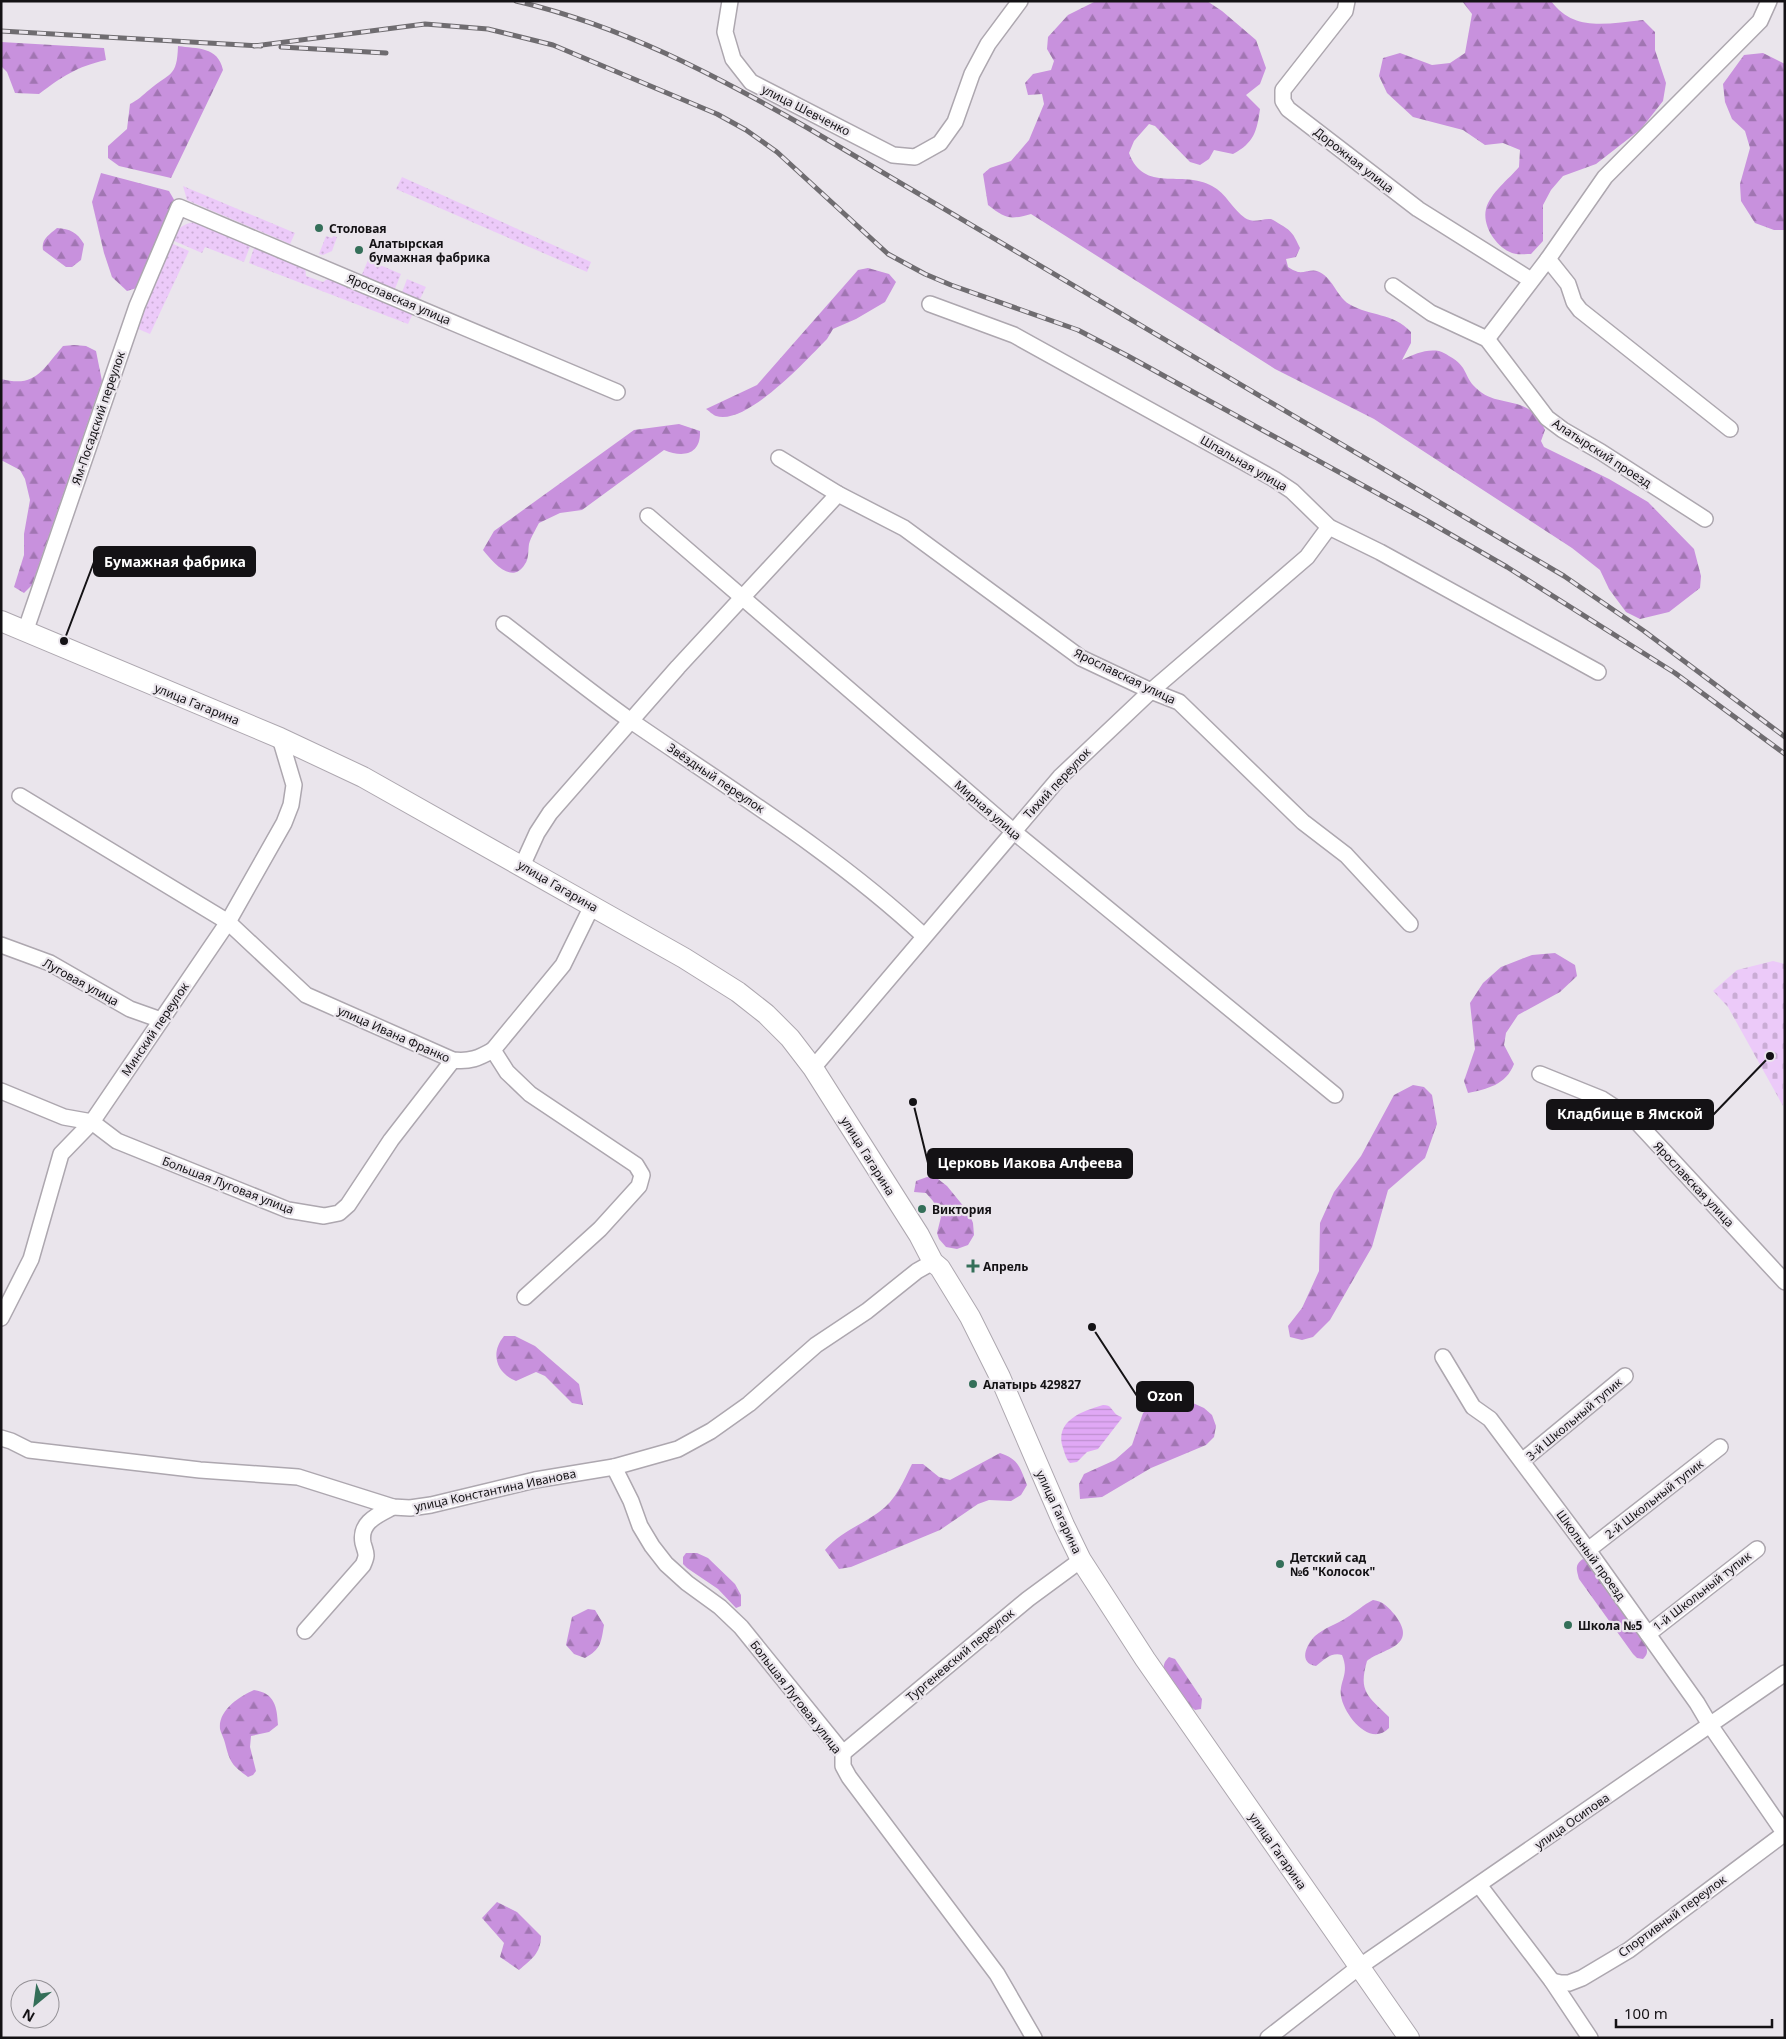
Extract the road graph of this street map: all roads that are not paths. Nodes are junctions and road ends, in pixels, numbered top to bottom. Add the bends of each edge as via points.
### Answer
1 (730, 1) edge
2 (1020, 1) edge
3 (1347, 1) edge
4 (1769, 1) edge
5 (180, 207) joint
6 (1548, 259) junction
7 (1531, 280) junction
8 (1393, 286) dead end
9 (930, 304) dead end
10 (1487, 339) junction
11 (617, 392) dead end
12 (1730, 429) dead end
13 (779, 458) dead end
14 (838, 494) junction
15 (648, 516) dead end
16 (1706, 519) dead end
17 (1329, 527) junction
18 (743, 598) junction
19 (1, 621) edge
20 (504, 624) dead end
21 (25, 632) junction
22 (1598, 672) dead end
23 (1151, 691) junction
24 (632, 721) junction
25 (280, 738) junction
26 (20, 796) dead end
27 (1012, 831) junction
28 (522, 866) junction
29 (592, 906) junction
30 (228, 922) junction
31 (1410, 924) dead end
32 (924, 936) junction
33 (1, 945) edge
34 (161, 1020) junction
35 (493, 1050) junction
36 (453, 1060) junction
37 (813, 1068) junction
38 (1540, 1074) dead end
39 (1, 1091) edge
40 (1335, 1095) dead end
41 (92, 1122) junction
42 (933, 1262) junction
43 (1785, 1282) edge
44 (525, 1297) dead end
45 (1, 1318) edge
46 (1444, 1357) dead end
47 (1625, 1376) dead end
48 (1, 1438) edge
49 (1720, 1447) dead end
50 (1522, 1461) junction
51 (614, 1467) junction
52 (393, 1507) junction
53 (1757, 1549) dead end
54 (1588, 1550) junction
55 (1081, 1560) junction
56 (305, 1631) dead end
57 (1648, 1634) junction
58 (1785, 1673) edge
59 (1710, 1725) junction
60 (842, 1753) junction
61 (1785, 1833) edge
62 (1480, 1886) junction
63 (1359, 1967) junction
64 (1552, 1981) junction
65 (1034, 2038) edge
66 (1268, 2038) edge
67 (1409, 2038) edge
68 (1590, 2038) edge

1 - 2 street, улица Шевченко via 724,32 733,59 751,82 893,155 915,157 940,143 955,122 972,74 988,44
3 - 7 street, Дорожная улица via 1345,11 1283,90 1283,101 1288,109 1418,209
4 - 6 street via 1760,21 1605,177
5 - 11 street, Ярославская улица
5 - 21 street, Ям-Посадский переулок via 137,306
6 - 7 street
6 - 12 street via 1568,284 1580,310
7 - 10 street
8 - 10 street, Алатырский проезд via 1431,313
9 - 17 street, Шпальная улица via 1014,335 1274,479 1292,491
10 - 16 street, Алатырский проезд via 1547,418
13 - 14 street, Ярославская улица
14 - 18 street
14 - 23 street, Ярославская улица via 904,528 1081,658
15 - 18 street, Мирная улица
17 - 22 street, Шпальная улица
17 - 23 street, Тихий переулок via 1306,557
18 - 24 street
18 - 27 street, Мирная улица
19 - 21 main road, улица Гагарина
20 - 24 street, Звёздный переулок
21 - 25 main road, улица Гагарина
23 - 27 street, Тихий переулок via 1060,777
23 - 31 street, Ярославская улица via 1179,702 1303,822 1346,855
24 - 28 street via 550,813
24 - 32 street, Звёздный переулок via 810,843
25 - 28 main road, улица Гагарина via 363,777
25 - 30 street, Минский переулок via 294,785 291,804
26 - 30 street, улица Ивана Франко
27 - 32 street, Тихий переулок
27 - 40 street, Мирная улица
28 - 29 main road, улица Гагарина
29 - 35 street via 563,965
29 - 37 main road, улица Гагарина via 738,992 790,1038
30 - 34 street, Минский переулок
30 - 36 street, улица Ивана Франко via 306,995
32 - 37 street, Тихий переулок
33 - 34 street, Луговая улица via 50,963 130,1009
34 - 41 street, Минский переулок
35 - 36 street, улица Ивана Франко via 477,1060
35 - 44 street via 507,1072 530,1094 636,1165 642,1175 639,1186 600,1229
36 - 41 street, Большая Луговая улица via 391,1140 348,1205 339,1213 324,1216 288,1210 117,1141
37 - 42 main road, улица Гагарина
38 - 43 street, Ярославская улица via 1602,1099 1636,1121
39 - 41 street, Большая Луговая улица via 64,1117
41 - 45 street, Минский переулок via 61,1154 31,1259
42 - 51 street, улица Константина Иванова via 816,1345 749,1404 711,1431 678,1449
42 - 55 main road, улица Гагарина via 940,1268 1000,1377
46 - 50 street, Школьный проезд via 1474,1407 1490,1419
47 - 50 street, 3-й Школьный тупик
48 - 52 street, улица Константина Иванова via 28,1450 200,1470 298,1477
49 - 54 street, 2-й Школьный тупик
50 - 54 street, Школьный проезд
51 - 52 street, улица Константина Иванова via 536,1480 431,1505
51 - 60 street, Большая Луговая улица via 640,1526 666,1564 741,1627
52 - 56 street via 371,1519 364,1529 367,1555 363,1566
53 - 57 street, 1-й Школьный тупик
54 - 57 street, Школьный проезд
55 - 60 street, Тургеневский переулок via 1028,1599
55 - 63 main road, улица Гагарина via 1145,1659
57 - 59 street, Школьный проезд
58 - 59 street, улица Осипова
59 - 61 street, Школьный проезд
59 - 62 street, улица Осипова
60 - 65 street, Большая Луговая улица via 849,1777 996,1974
61 - 64 street, Спортивный переулок via 1629,1950 1570,1983
62 - 63 street, улица Осипова
62 - 64 street
63 - 66 street, улица Осипова
63 - 67 main road, улица Гагарина
64 - 68 street

